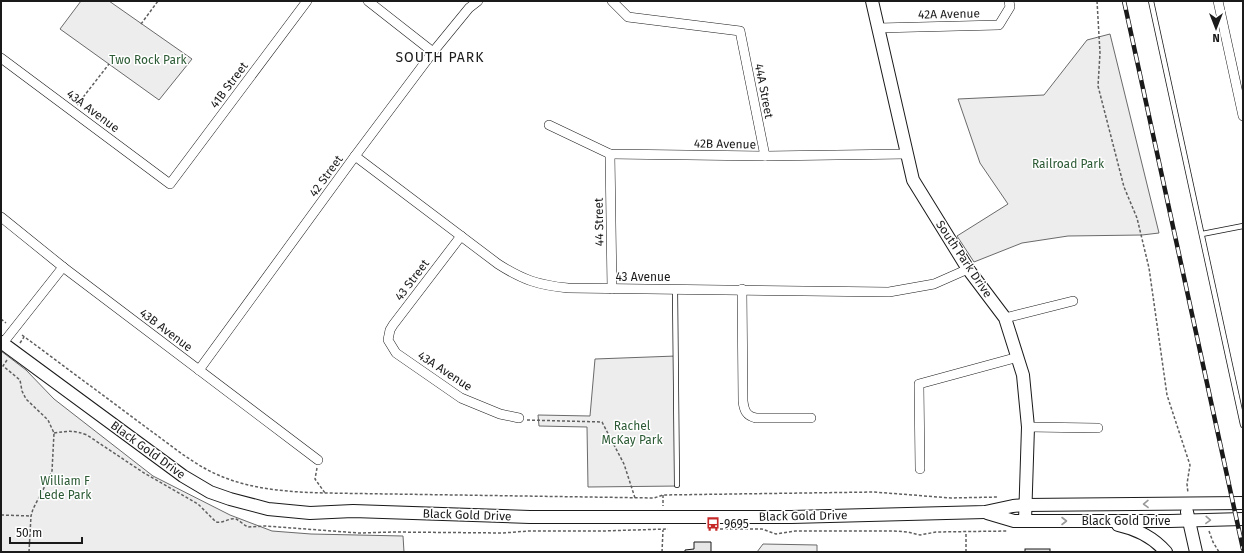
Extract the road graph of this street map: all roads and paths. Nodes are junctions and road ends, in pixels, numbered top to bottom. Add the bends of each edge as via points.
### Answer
1 (158, 1) edge
2 (307, 1) edge
3 (368, 1) edge
4 (478, 1) edge
5 (612, 1) edge
6 (872, 1) edge
7 (1097, 1) edge
8 (1151, 1) edge
9 (1218, 1) edge
10 (1010, 4) edge
11 (142, 24) dead end
12 (878, 28) junction
13 (433, 52) junction
14 (1, 58) edge
15 (109, 64) dead end
16 (73, 111) junction
17 (1243, 116) edge
18 (549, 125) dead end
19 (610, 154) junction
20 (907, 154) junction
21 (355, 156) junction
22 (765, 156) junction
23 (170, 184) joint
24 (1, 217) edge
25 (1243, 226) edge
26 (1202, 234) junction
27 (461, 236) junction
28 (63, 268) junction
29 (968, 269) junction
30 (612, 289) junction
31 (675, 289) junction
32 (742, 290) junction
33 (1073, 301) dead end
34 (1006, 318) junction
35 (14, 329) junction
36 (24, 337) junction
37 (388, 340) joint
38 (2, 342) edge
39 (13, 351) junction
40 (1018, 356) junction
41 (2, 366) edge
42 (199, 370) junction
43 (519, 418) joint
44 (811, 418) dead end
45 (1243, 425) edge
46 (1028, 427) junction
47 (1098, 428) dead end
48 (318, 460) joint
49 (920, 469) dead end
50 (677, 485) dead end
51 (325, 493) junction
52 (635, 498) junction
53 (998, 498) dead end
54 (1186, 500) junction
55 (1243, 503) edge
56 (1025, 505) junction
57 (985, 512) junction
58 (1, 515) edge
59 (31, 516) junction
60 (1243, 519) edge
61 (1189, 520) junction
62 (1025, 521) junction
63 (1101, 521) junction
64 (966, 532) dead end
65 (29, 552) edge
66 (966, 552) edge
67 (1166, 552) edge
68 (1196, 552) edge

1 - 11 path
2 - 23 street, 41B Street
3 - 13 street
4 - 13 street, 42 Street via 469,8
5 - 22 street, 44A Street via 628,17 740,31
6 - 12 main road, South Park Drive
7 - 54 path via 1100,53 1098,86 1124,187 1137,218 1149,268 1167,395 1190,466
8 - 26 lane
9 - 17 street
10 - 12 street, 42A Avenue via 999,25
12 - 20 main road, South Park Drive
13 - 21 street, 42 Street
14 - 16 street, 43A Avenue
15 - 16 path
16 - 23 street, 43A Avenue
18 - 19 street, 42B Avenue
19 - 22 street, 42B Avenue
19 - 30 street, 44 Street
20 - 22 street, 42B Avenue
20 - 29 main road, South Park Drive via 913,180
21 - 27 street, 43 Avenue
21 - 42 street, 42 Street
24 - 28 street, 43B Avenue
25 - 26 lane
26 - 45 lane
27 - 30 street, 43 Avenue via 508,270 534,283 568,288
27 - 37 street, 43 Street via 393,325
28 - 35 street
28 - 42 street, 43B Avenue
29 - 32 street, 43 Avenue via 934,284 889,292
29 - 34 main road, South Park Drive
30 - 31 street, 43 Avenue
31 - 32 street, 43 Avenue
31 - 50 lane
32 - 44 street via 742,401 747,414 756,418
33 - 34 street
34 - 40 main road, South Park Drive
35 - 36 path
35 - 38 street
36 - 39 path
36 - 51 path via 207,470 266,489
37 - 43 street, 43A Avenue via 396,352 461,398 500,414
38 - 39 main road, Black Gold Drive
39 - 41 path
39 - 57 main road, Black Gold Drive via 183,476 230,500 268,509 310,513 354,511 530,517
40 - 46 main road, South Park Drive via 1023,375
40 - 49 street via 919,384
41 - 59 path via 20,380 26,399 48,420 54,433 52,471
42 - 48 street, 43B Avenue
43 - 52 path via 602,422 624,464
46 - 47 street
46 - 56 main road, South Park Drive
48 - 51 path via 316,479
51 - 52 path
52 - 53 path via 654,498 663,495 844,492
54 - 55 main road, Black Gold Drive
54 -> 56 main road, Black Gold Drive
54 - 61 main road
56 - 57 main road, Black Gold Drive
56 - 62 main road, South Park Drive
57 - 62 main road, Black Gold Drive via 1014,521
58 - 59 path
59 - 65 path
61 -> 60 main road, Black Gold Drive
61 - 63 main road, Black Gold Drive
61 - 68 main road
62 -> 63 main road, Black Gold Drive
63 - 67 main road via 1133,529 1158,543
64 - 66 path

